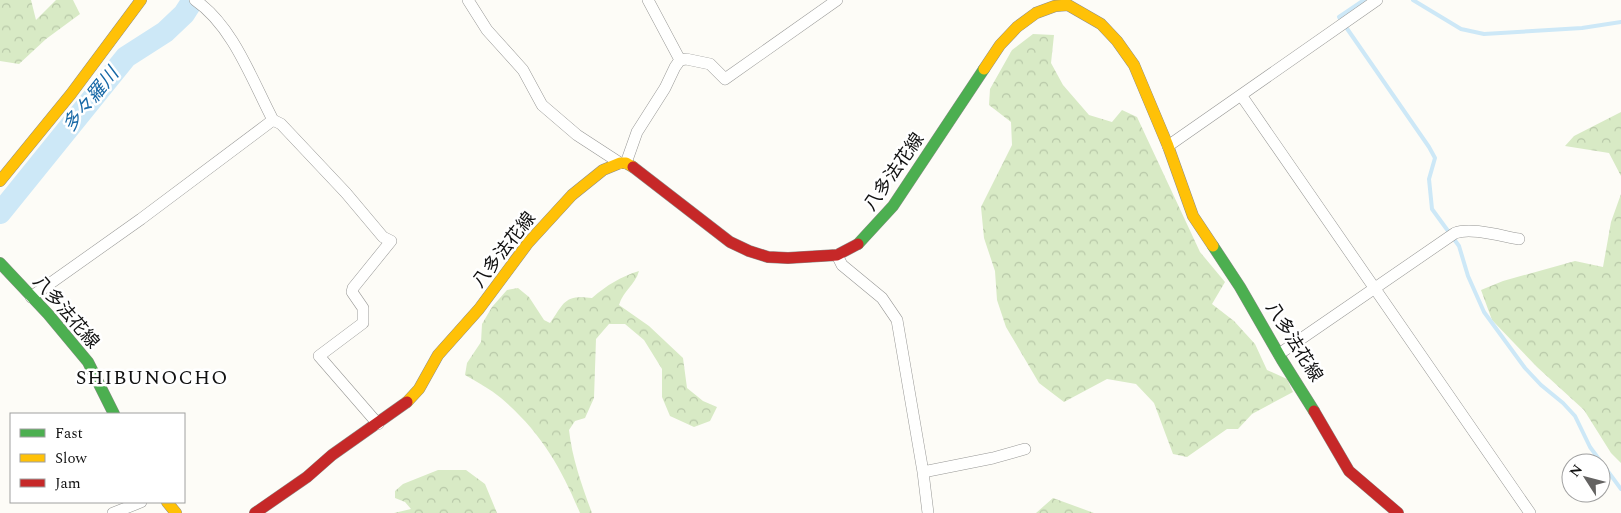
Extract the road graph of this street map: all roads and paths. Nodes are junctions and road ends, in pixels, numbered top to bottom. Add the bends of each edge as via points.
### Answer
1 (141, 0) edge
2 (468, 0) edge
3 (648, 0) edge
4 (837, 0) edge
5 (1377, 0) edge
6 (197, 2) edge
7 (1069, 2) edge
8 (680, 60) junction
9 (1241, 95) junction
10 (272, 120) junction
11 (1168, 146) junction
12 (623, 163) junction
13 (0, 180) edge
14 (1519, 239) dead end
15 (836, 255) junction
16 (0, 263) edge
17 (1374, 288) junction
18 (32, 297) junction
19 (1279, 354) junction
20 (114, 413) edge
21 (378, 424) junction
22 (1025, 449) dead end
23 (924, 472) junction
24 (138, 503) edge
25 (168, 503) edge
26 (113, 513) edge
27 (176, 513) edge
28 (256, 513) edge
29 (928, 513) edge
30 (1398, 513) edge
31 (1530, 513) edge

1 - 13 main road via 71,94
2 - 12 street via 487,30 523,70 542,105 577,136
3 - 8 street
4 - 8 street via 725,79 710,64
5 - 9 street
6 - 10 street via 221,26 243,58
7 - 11 main road, 八多法花線 via 1101,24 1134,65
7 - 15 main road, 八多法花線 via 1036,13 1000,44 894,206 861,243
8 - 12 street via 637,132
9 - 11 street
9 - 17 street
10 - 18 street
10 - 21 street via 281,124 391,241 353,288 352,292 363,308 363,323 319,356
11 - 19 main road, 八多法花線 via 1193,216
12 - 15 main road, 八多法花線 via 638,170 736,245 768,257
12 - 21 main road, 八多法花線 via 603,170 572,195 516,259 480,309 438,355 419,389
14 - 17 street via 1461,231
15 - 23 street via 842,265 882,298 897,320
16 - 18 main road, 八多法花線
17 - 19 street
17 - 31 street
18 - 20 main road, 八多法花線 via 88,362
19 - 30 main road, 八多法花線 via 1349,471
21 - 28 main road, 八多法花線
22 - 23 street
23 - 29 street
24 - 26 street
25 - 27 main road

